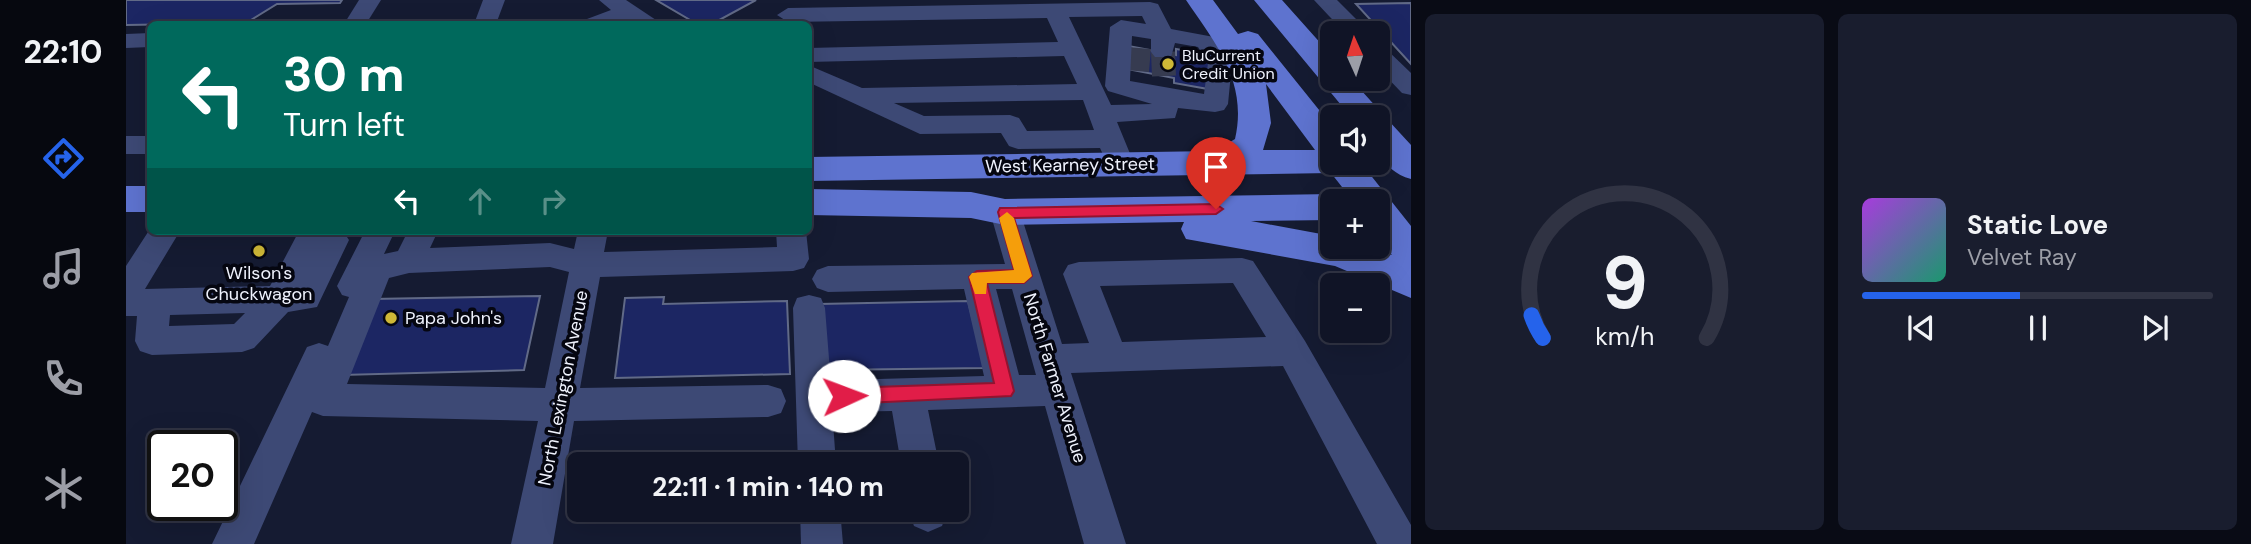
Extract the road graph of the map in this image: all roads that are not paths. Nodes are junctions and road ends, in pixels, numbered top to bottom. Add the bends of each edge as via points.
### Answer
1 (494, 0) edge
2 (813, 0) edge
3 (1199, 0) edge
4 (1217, 0) edge
5 (1267, 0) edge
6 (1325, 0) edge
7 (619, 5) edge
8 (1055, 11) junction
9 (779, 20) edge
10 (486, 21) edge
11 (599, 21) edge
12 (646, 21) edge
13 (1346, 21) edge
14 (147, 40) edge
15 (126, 41) edge
16 (1072, 49) junction
17 (812, 55) edge
18 (1139, 59) edge
19 (1320, 62) edge
20 (1390, 66) edge
21 (812, 74) edge
22 (1411, 87) edge
23 (1345, 91) edge
24 (857, 95) junction
25 (1358, 105) edge
26 (1320, 133) edge
27 (126, 145) edge
28 (147, 145) edge
29 (1390, 146) edge
30 (812, 152) edge
31 (1115, 152) junction
32 (1320, 161) edge
33 (1401, 161) edge
34 (1222, 162) junction
35 (812, 169) edge
36 (873, 169) junction
37 (1351, 175) edge
38 (1363, 189) edge
39 (126, 199) edge
40 (147, 199) edge
41 (812, 202) edge
42 (1320, 206) edge
43 (1411, 206) edge
44 (1390, 207) edge
45 (1005, 212) junction
46 (1050, 213) junction
47 (1390, 225) edge
48 (163, 235) edge
49 (327, 235) edge
50 (378, 235) edge
51 (421, 235) edge
52 (792, 235) edge
53 (590, 248) edge
54 (1411, 253) edge
55 (409, 261) junction
56 (1024, 276) junction
57 (977, 277) junction
58 (828, 279) dead end
59 (1411, 282) edge
60 (135, 299) edge
61 (809, 308) dead end
62 (1293, 351) junction
63 (1111, 357) junction
64 (1054, 375) junction
65 (1005, 391) junction
66 (907, 394) junction
67 (844, 396) dead end
68 (768, 401) dead end
69 (558, 405) junction
70 (816, 452) edge
71 (918, 452) edge
72 (821, 522) edge
73 (233, 544) edge
74 (532, 544) edge
75 (822, 544) edge
76 (1105, 544) edge
77 (1399, 544) edge

1 - 10 street
2 - 9 street
3 - 34 main road via 1243,61 1254,90 1256,124 1250,145
4 - 26 main road
5 - 19 main road
6 - 13 street
7 - 11 street
7 - 12 street
8 - 9 street
8 - 16 street
8 - 18 street
14 - 15 street
16 - 17 street
16 - 18 street
18 - 24 street
18 - 31 street
20 - 22 street
21 - 24 street
23 - 25 main road
24 - 31 street via 920,125 1010,124 1018,140
27 - 28 street
29 - 33 main road
30 - 36 main road
31 - 34 main road, West Kearney Street
31 - 36 main road, West Kearney Street
32 - 34 main road, West Kearney Street
35 - 36 main road, West Kearney Street
37 - 38 main road
39 - 40 main road
41 - 45 main road via 971,205
42 - 46 main road
43 - 44 main road
45 - 46 main road
45 - 56 street, North Farmer Avenue
46 - 59 main road via 1275,238 1356,259
47 - 54 main road
48 - 60 street
49 - 60 street via 334,240 306,298 279,300 242,338 152,341
50 - 73 street
51 - 55 street
52 - 53 street via 793,259
53 - 55 street via 550,255
53 - 69 street, North Lexington Avenue
55 - 69 street via 377,268 323,400
56 - 57 street
56 - 64 street, North Farmer Avenue
57 - 58 street
57 - 65 street
61 - 70 street
62 - 63 street
62 - 63 street via 1241,270 1079,274
62 - 77 street
63 - 64 street
64 - 65 street
64 - 76 street, North Farmer Avenue
65 - 66 street
66 - 67 street
66 - 71 street
68 - 69 street
69 - 74 street, North Lexington Avenue
72 - 75 street

